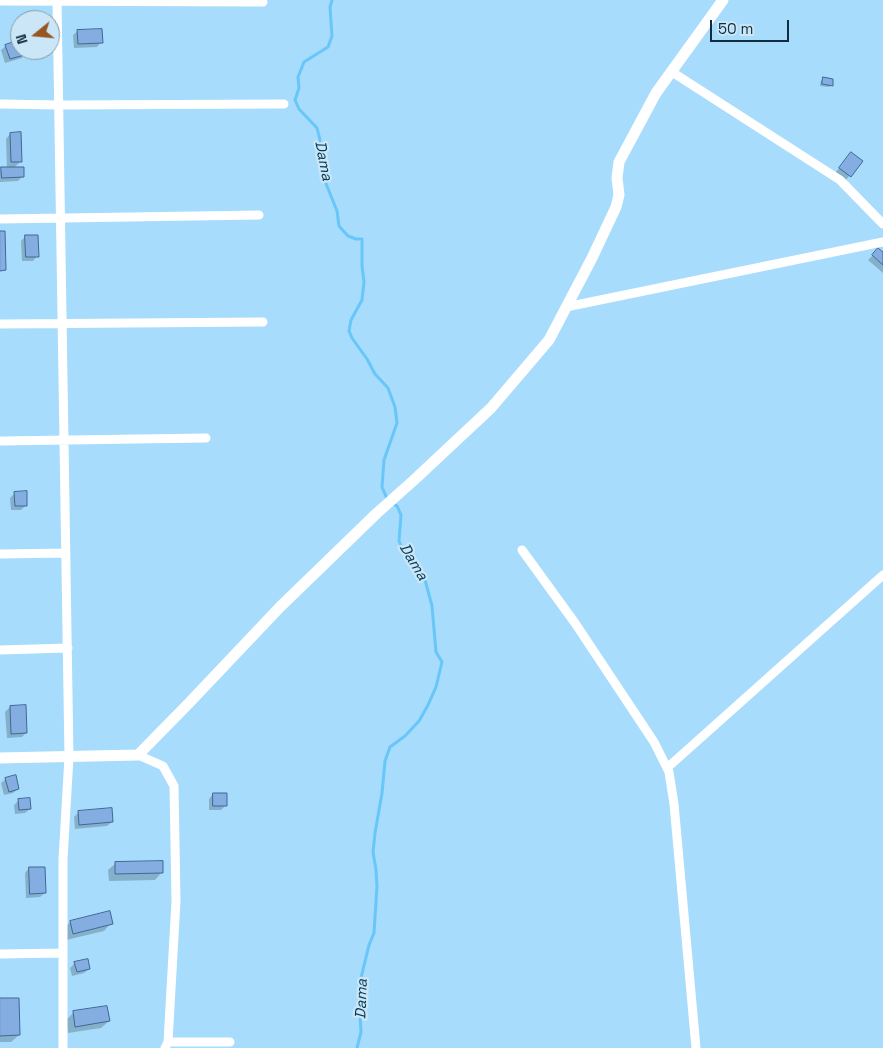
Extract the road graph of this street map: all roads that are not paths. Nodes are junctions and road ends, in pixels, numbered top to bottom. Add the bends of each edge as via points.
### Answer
1 (723, 0) edge
2 (0, 1) edge
3 (57, 1) edge
4 (263, 2) dead end
5 (672, 72) junction
6 (0, 104) edge
7 (284, 104) dead end
8 (59, 106) junction
9 (259, 215) dead end
10 (61, 218) junction
11 (0, 219) edge
12 (883, 224) edge
13 (883, 242) edge
14 (566, 307) junction
15 (263, 322) dead end
16 (63, 323) junction
17 (0, 324) edge
18 (206, 438) dead end
19 (64, 440) junction
20 (0, 441) edge
21 (522, 550) dead end
22 (0, 554) edge
23 (66, 554) junction
24 (883, 575) edge
25 (68, 648) junction
26 (0, 650) edge
27 (138, 755) junction
28 (69, 757) junction
29 (0, 758) edge
30 (667, 768) junction
31 (63, 952) junction
32 (0, 954) edge
33 (230, 1042) dead end
34 (167, 1045) edge
35 (63, 1048) edge
36 (696, 1048) edge

1 - 5 street
2 - 3 street
3 - 4 street
3 - 8 street
5 - 12 street via 840,180
5 - 14 street via 656,93 620,162 616,207
6 - 8 street
7 - 8 street
8 - 10 street
9 - 10 street
10 - 11 street
10 - 16 street
13 - 14 street
14 - 27 street via 550,340 491,408 376,513 280,607
15 - 16 street
16 - 17 street
16 - 19 street
18 - 19 street
19 - 20 street
19 - 23 street
21 - 30 street via 633,710
22 - 23 street
23 - 25 street
24 - 30 street
25 - 26 street
25 - 28 street
27 - 28 street
27 - 34 street via 163,766 174,786 176,901
28 - 29 street
28 - 31 street via 63,859
30 - 36 street via 674,804
31 - 32 street
31 - 35 street
33 - 34 street

